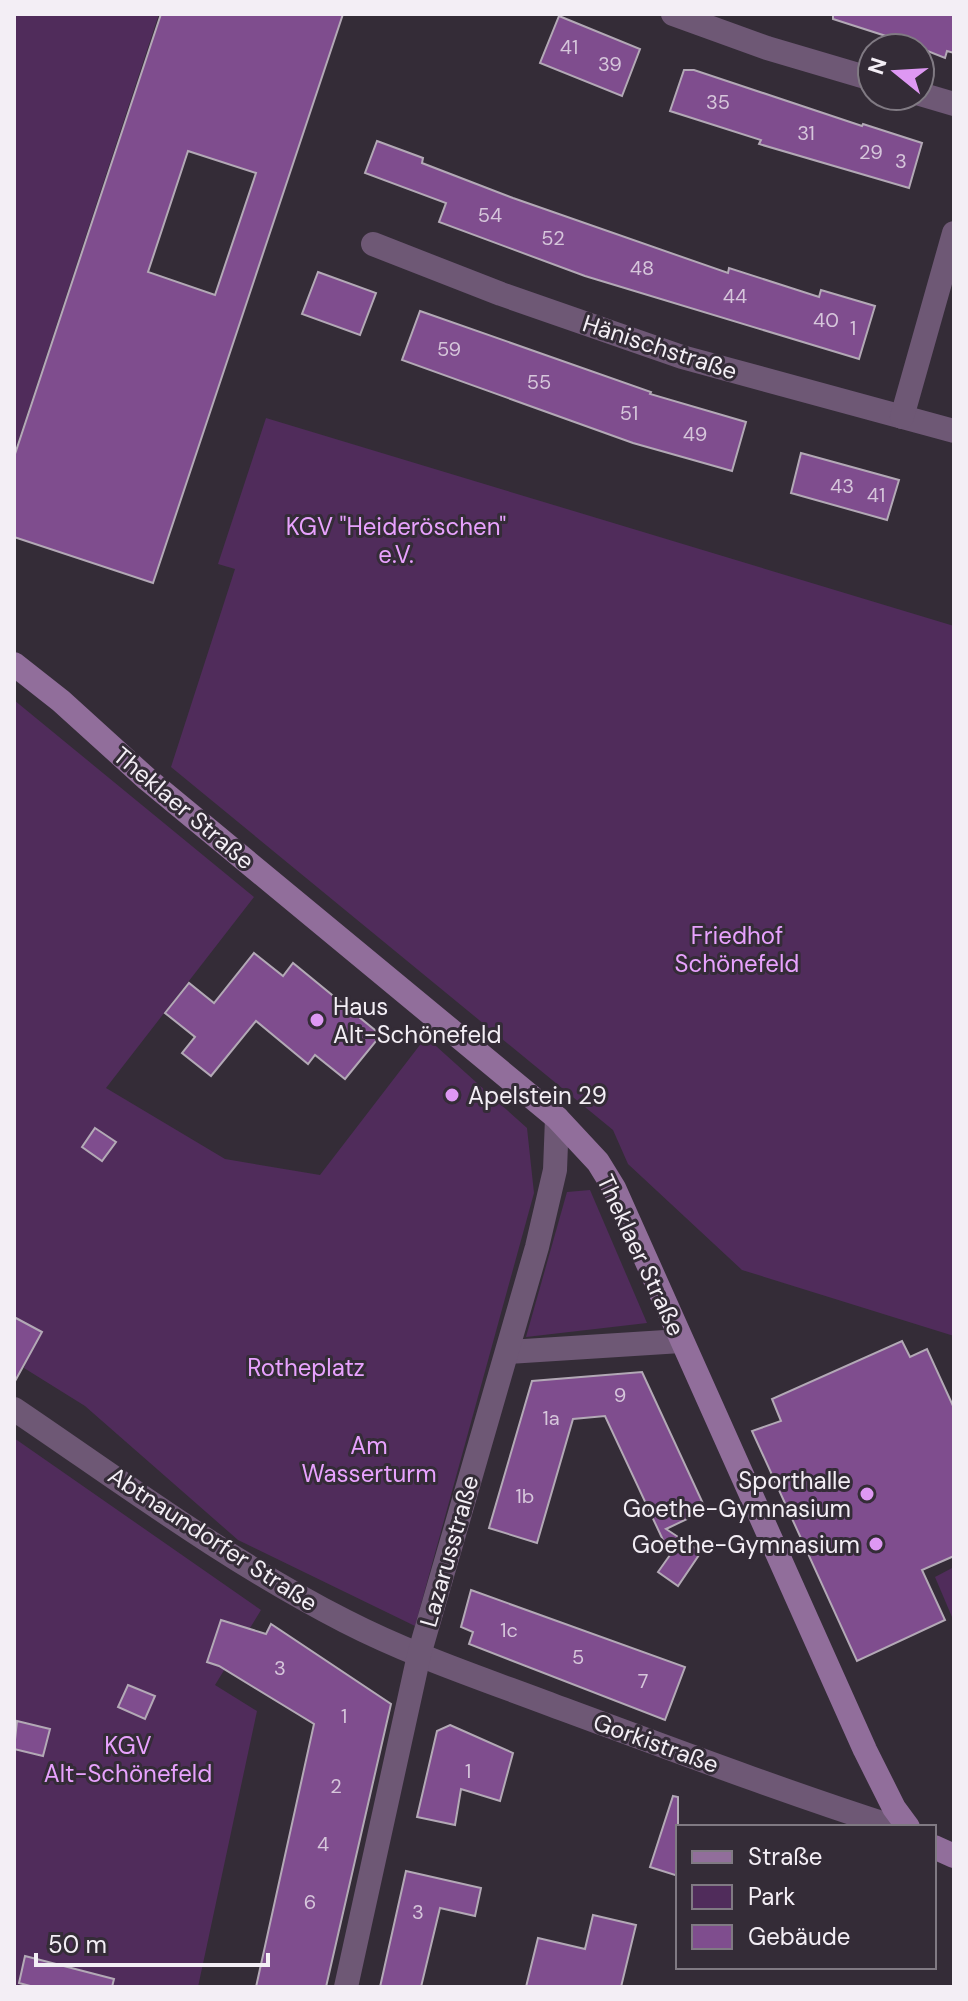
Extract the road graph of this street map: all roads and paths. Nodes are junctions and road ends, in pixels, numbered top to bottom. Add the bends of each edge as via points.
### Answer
1 (673, 14) edge
2 (856, 74) edge
3 (954, 233) edge
4 (373, 244) dead end
5 (902, 417) junction
6 (954, 431) edge
7 (14, 664) edge
8 (557, 1118) junction
9 (681, 1341) junction
10 (508, 1352) junction
11 (14, 1409) edge
12 (419, 1655) junction
13 (888, 1825) edge
14 (907, 1825) edge
15 (346, 1987) edge

1 - 2 street
3 - 5 street
4 - 5 street, Hänischstraße via 682,357
5 - 6 street, Hänischstraße
7 - 8 main road, Theklaer Straße
8 - 9 main road, Theklaer Straße via 598,1162 614,1188
8 - 10 street, Lazarusstraße via 555,1170
9 - 10 street
9 - 14 main road, Theklaer Straße via 859,1738
10 - 12 street, Lazarusstraße
11 - 12 street, Abtnaundorfer Straße via 277,1584
12 - 13 street, Gorkistraße
12 - 15 street, Lazarusstraße

